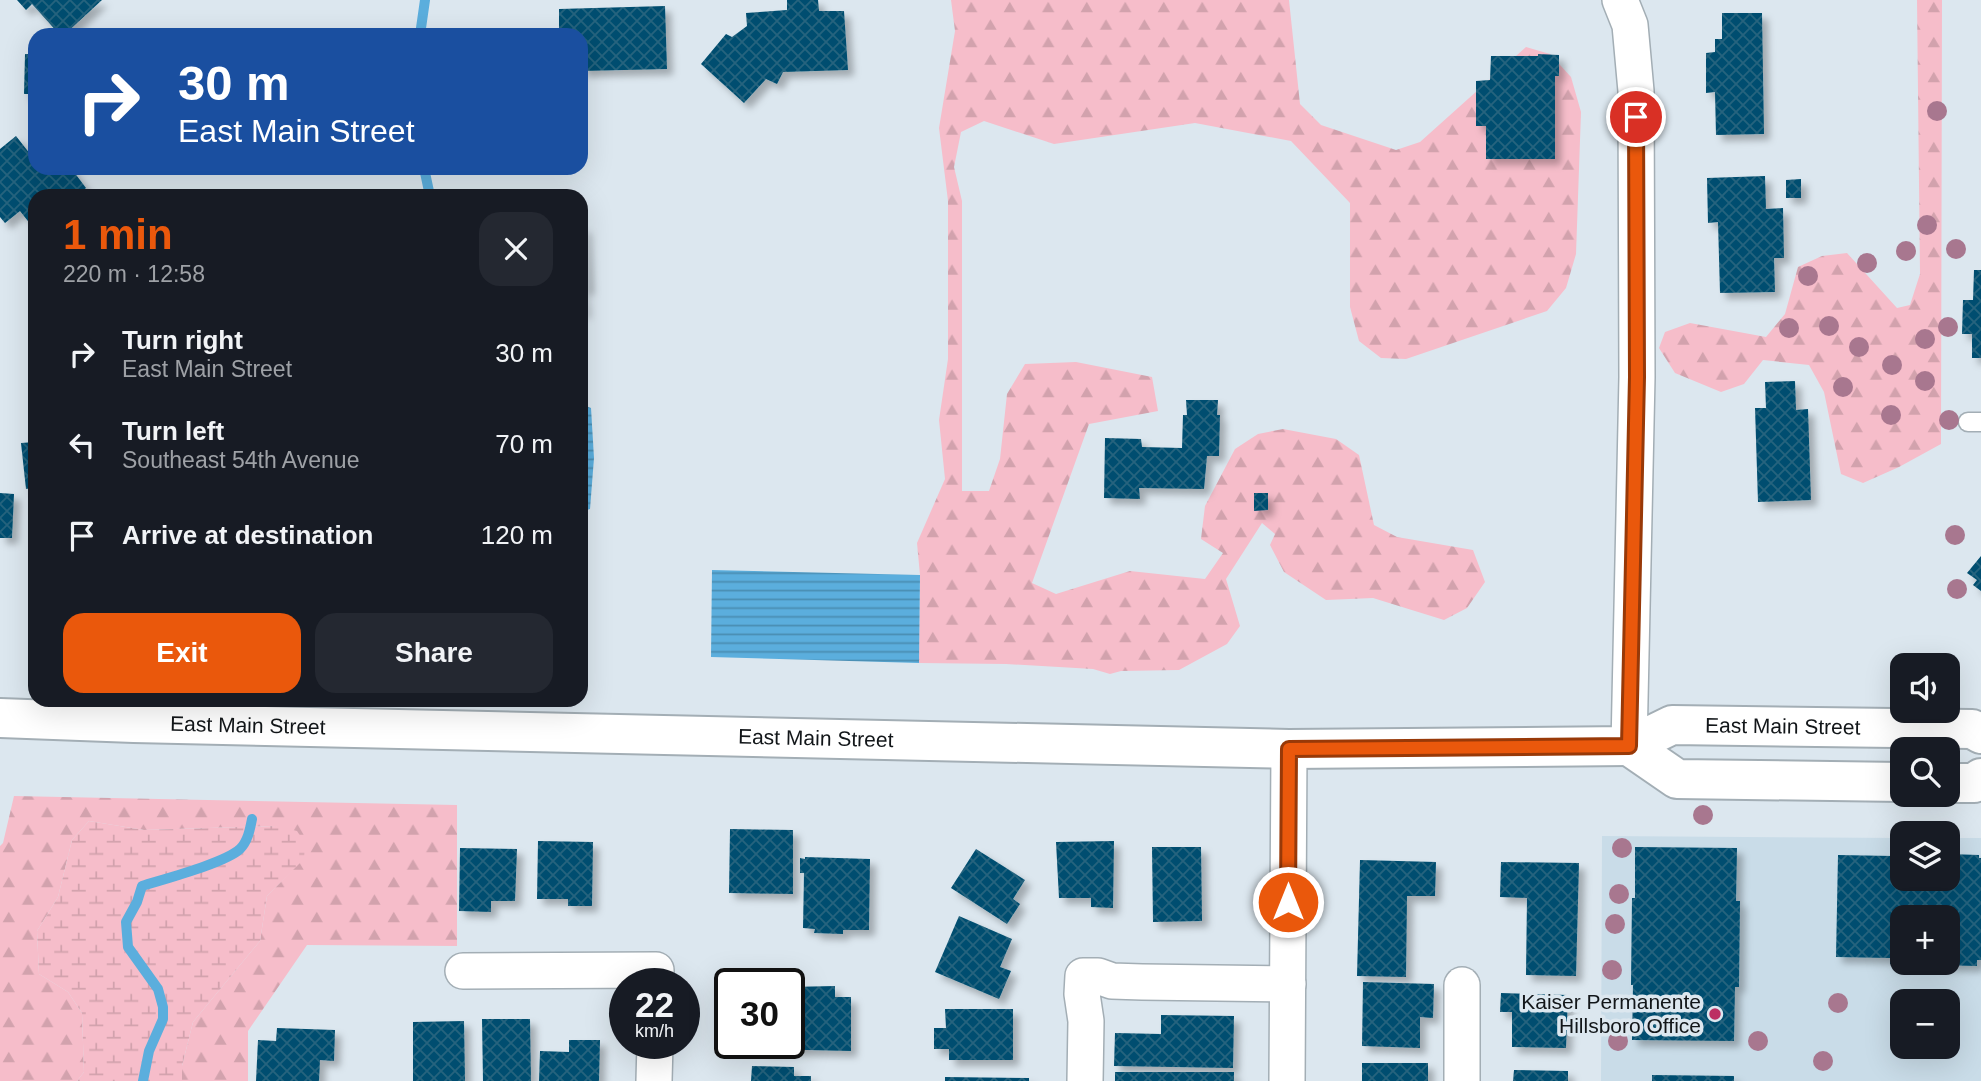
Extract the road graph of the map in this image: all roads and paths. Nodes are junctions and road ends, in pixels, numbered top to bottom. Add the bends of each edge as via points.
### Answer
1 (1620, 0) edge
2 (0, 718) edge
3 (1981, 734) edge
4 (1629, 746) junction
5 (1289, 749) junction
6 (1981, 778) edge
7 (1890, 782) edge
8 (1960, 783) edge
9 (463, 971) dead end
10 (609, 976) edge
11 (1288, 984) junction
12 (1462, 985) dead end
13 (655, 1059) edge
14 (654, 1081) edge
15 (1085, 1081) edge
16 (1287, 1081) edge
17 (1462, 1081) edge

1 - 4 street via 1630,25 1636,104 1637,377
2 - 5 main road, East Main Street
3 - 4 main road, East Main Street via 1972,729 1672,725
4 - 5 main road, East Main Street
4 - 7 main road via 1677,779
5 - 11 street
6 - 8 main road
9 - 10 street
11 - 15 street via 1112,981 1083,975
11 - 16 street
12 - 17 street
13 - 14 street

